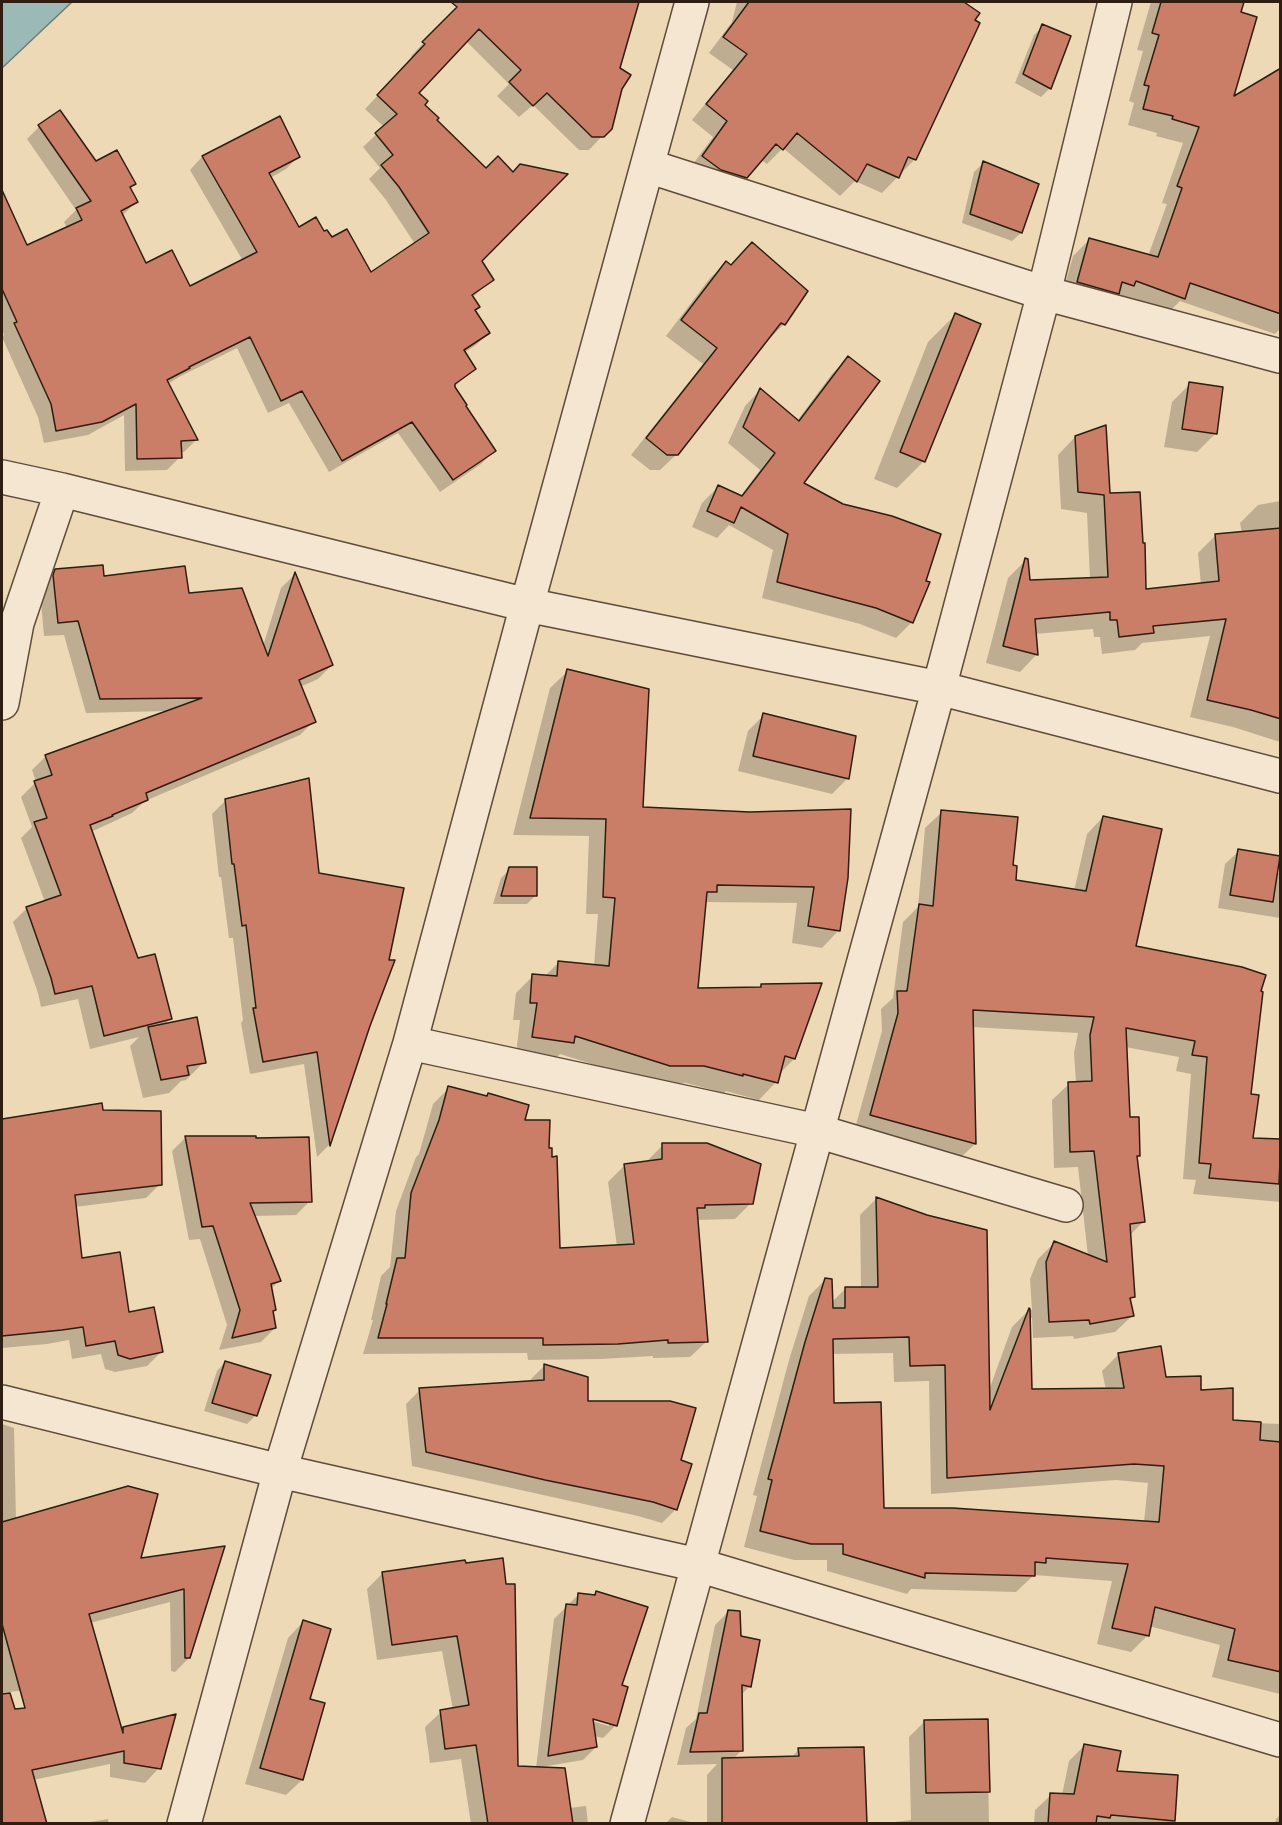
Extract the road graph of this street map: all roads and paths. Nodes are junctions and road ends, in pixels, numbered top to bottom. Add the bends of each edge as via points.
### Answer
1 (692, 2) edge
2 (1115, 2) edge
3 (648, 166) junction
4 (1044, 293) junction
5 (1281, 356) edge
6 (2, 477) edge
7 (62, 490) junction
8 (527, 605) junction
9 (939, 688) junction
10 (2, 703) edge
11 (1281, 776) edge
12 (410, 1043) junction
13 (817, 1131) junction
14 (1066, 1205) dead end
15 (2, 1402) edge
16 (280, 1470) junction
17 (698, 1565) junction
18 (1281, 1740) edge
19 (184, 1824) edge
20 (627, 1824) edge

1 - 3 street
2 - 4 street
3 - 4 street
3 - 8 street
4 - 5 street
4 - 9 street
6 - 7 street
7 - 8 street
7 - 10 street via 16,623
8 - 9 street
8 - 12 street
9 - 11 street
9 - 13 street
12 - 13 street
12 - 16 street
13 - 14 street
13 - 17 street
15 - 16 street
16 - 17 street
16 - 19 street
17 - 18 street
17 - 20 street

